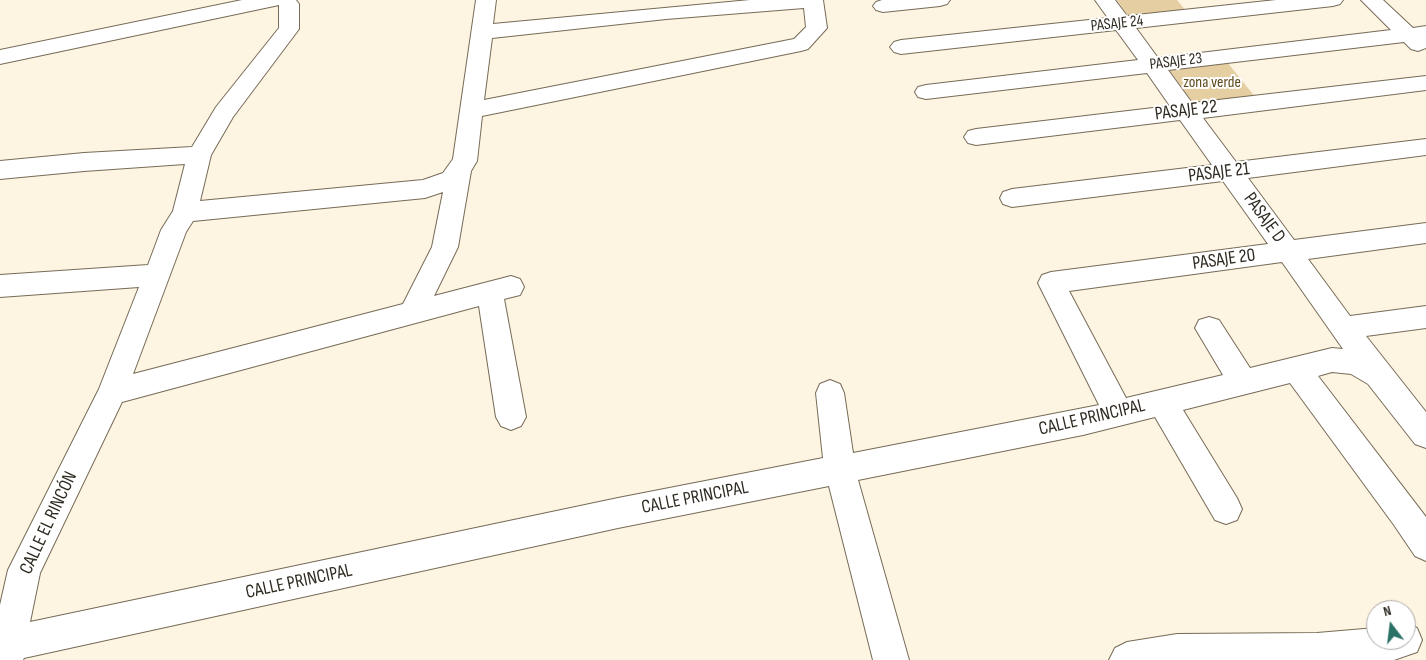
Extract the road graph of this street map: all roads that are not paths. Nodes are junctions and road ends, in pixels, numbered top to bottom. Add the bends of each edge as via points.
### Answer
1 (271, 0) edge
2 (285, 0) edge
3 (486, 0) edge
4 (940, 0) edge
5 (1105, 0) edge
6 (1333, 0) edge
7 (1371, 0) edge
8 (813, 1) edge
9 (883, 6) dead end
10 (1122, 23) junction
11 (482, 32) junction
12 (1417, 34) edge
13 (901, 47) dead end
14 (1426, 52) edge
15 (0, 57) edge
16 (1152, 65) junction
17 (1426, 83) edge
18 (926, 92) dead end
19 (472, 110) junction
20 (1186, 111) junction
21 (976, 137) dead end
22 (1426, 147) edge
23 (199, 155) junction
24 (0, 170) edge
25 (459, 170) junction
26 (1230, 171) junction
27 (1012, 198) dead end
28 (185, 212) junction
29 (1426, 233) edge
30 (1288, 251) junction
31 (156, 275) junction
32 (0, 286) edge
33 (412, 313) junction
34 (1426, 317) edge
35 (1209, 328) dead end
36 (1344, 328) junction
37 (1296, 369) junction
38 (1378, 374) junction
39 (1243, 382) junction
40 (112, 392) junction
41 (830, 393) dead end
42 (1162, 402) junction
43 (1415, 404) edge
44 (1118, 414) junction
45 (511, 417) dead end
46 (1426, 434) edge
47 (840, 470) junction
48 (1226, 509) dead end
49 (1426, 545) edge
50 (1366, 646) edge
51 (8, 652) edge
52 (891, 660) edge
53 (1127, 660) edge

1 - 15 street
2 - 23 street, CALLE EL RINCÓN via 289,4 289,29 224,112
3 - 11 street
4 - 9 street
5 - 10 street, PASAJE D
6 - 10 street, PASAJE 24
7 - 12 street
8 - 11 street
8 - 19 street via 817,28 800,44
10 - 13 street, PASAJE 24
10 - 16 street, PASAJE D
11 - 19 street
12 - 14 street
12 - 16 street, PASAJE 23
16 - 18 street, PASAJE 23
16 - 20 street, PASAJE D
17 - 20 street, PASAJE 22
19 - 25 street via 465,161
20 - 21 street, PASAJE 22
20 - 26 street, PASAJE D
22 - 26 street, PASAJE 21
23 - 24 street
23 - 28 street, CALLE EL RINCÓN
25 - 28 street via 452,179 425,189
25 - 33 street via 445,247
26 - 27 street, PASAJE 21
26 - 30 street, PASAJE D
28 - 31 street, CALLE EL RINCÓN
29 - 30 street, PASAJE 20
30 - 36 street, PASAJE D
30 - 44 street, PASAJE 20 via 1051,283
31 - 32 street
31 - 40 street, CALLE EL RINCÓN
33 - 40 street
33 - 45 street via 500,290
34 - 36 street
35 - 39 street
36 - 38 street, PASAJE D
37 - 38 street, CALLE PRINCIPAL via 1332,360 1355,362
37 - 39 street, CALLE PRINCIPAL
37 - 49 street
38 - 43 street, PASAJE D
39 - 42 street, CALLE PRINCIPAL
40 - 51 street, CALLE EL RINCÓN via 24,570
41 - 47 street
42 - 44 street, CALLE PRINCIPAL
42 - 48 street
43 - 46 street, PASAJE D
44 - 47 street, CALLE PRINCIPAL
47 - 51 street, CALLE PRINCIPAL via 618,513
47 - 52 street
50 - 53 street via 1317,650 1177,651

